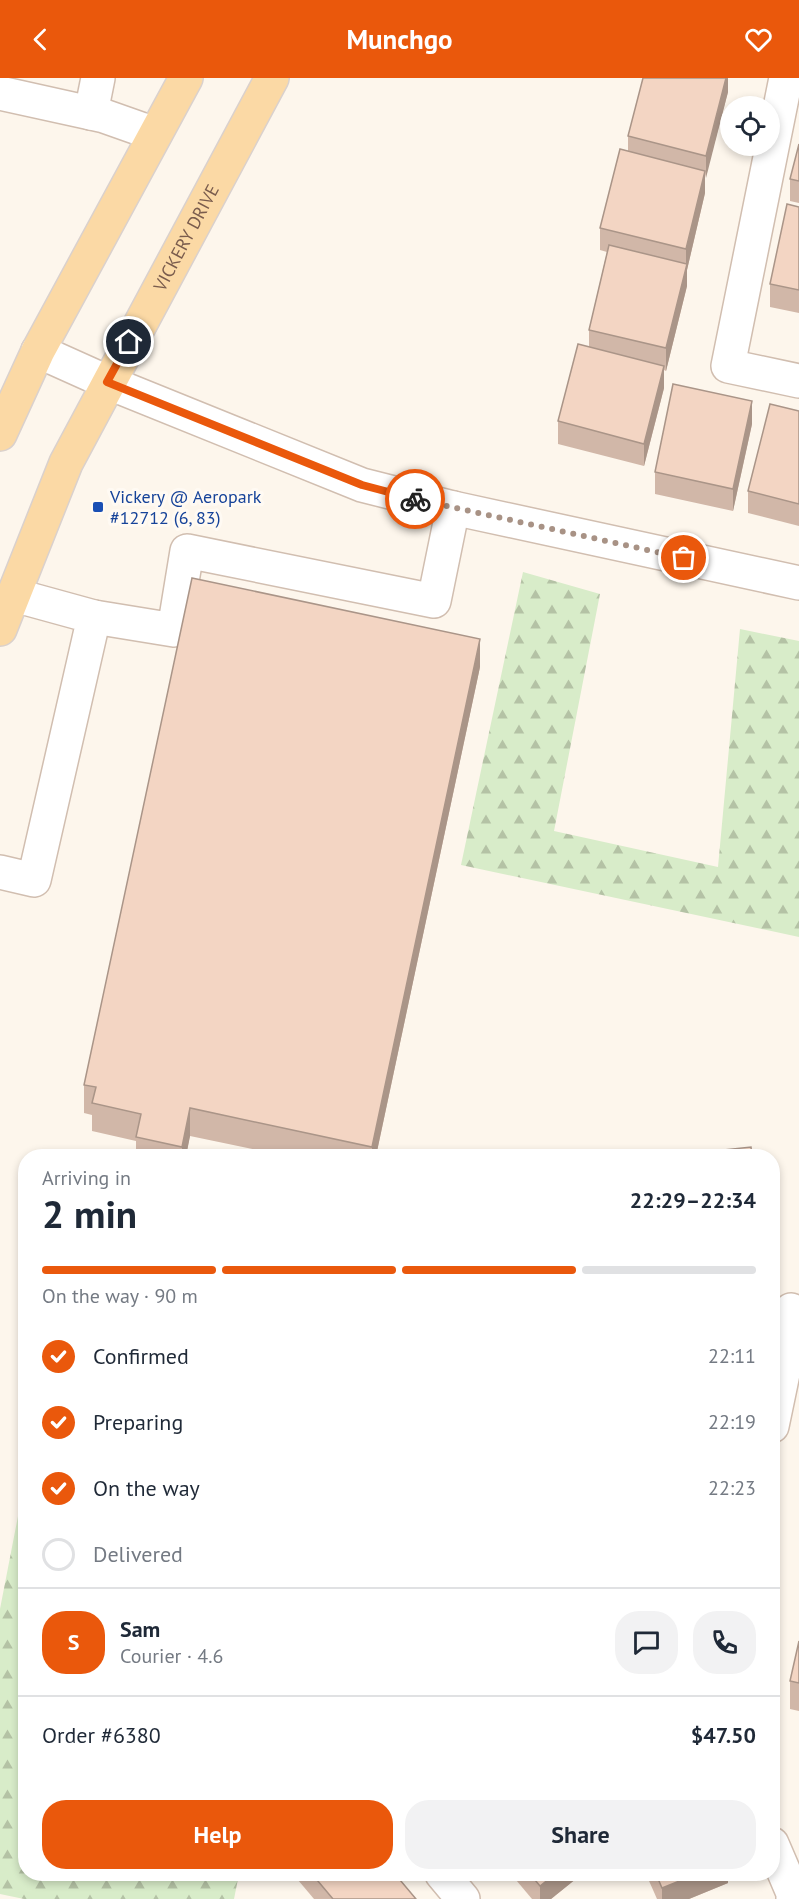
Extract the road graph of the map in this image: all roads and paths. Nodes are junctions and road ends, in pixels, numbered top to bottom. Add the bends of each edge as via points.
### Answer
1 (98, 78) edge
2 (186, 78) edge
3 (272, 78) edge
4 (786, 78) edge
5 (0, 93) edge
6 (91, 113) junction
7 (155, 134) junction
8 (38, 351) junction
9 (799, 381) edge
10 (107, 382) junction
11 (0, 434) edge
12 (453, 508) junction
13 (799, 584) edge
14 (14, 595) junction
15 (94, 617) junction
16 (0, 630) edge
17 (0, 872) edge
18 (788, 1311) edge
19 (780, 1388) edge
20 (780, 1863) edge
21 (448, 1881) edge
22 (463, 1899) edge
23 (793, 1899) edge

1 - 6 street
2 - 7 main road
3 - 10 main road, VICKERY DRIVE
4 - 9 street via 728,366
5 - 6 street
6 - 7 street
7 - 8 main road
8 - 10 street
8 - 11 main road
10 - 12 street via 362,485
10 - 14 main road, VICKERY DRIVE via 66,463
12 - 13 street
12 - 15 street via 434,601 187,551 174,630
14 - 15 street
14 - 16 main road, VICKERY DRIVE
15 - 17 street via 34,880
18 - 19 street via 790,1340
20 - 23 street
21 - 22 street

